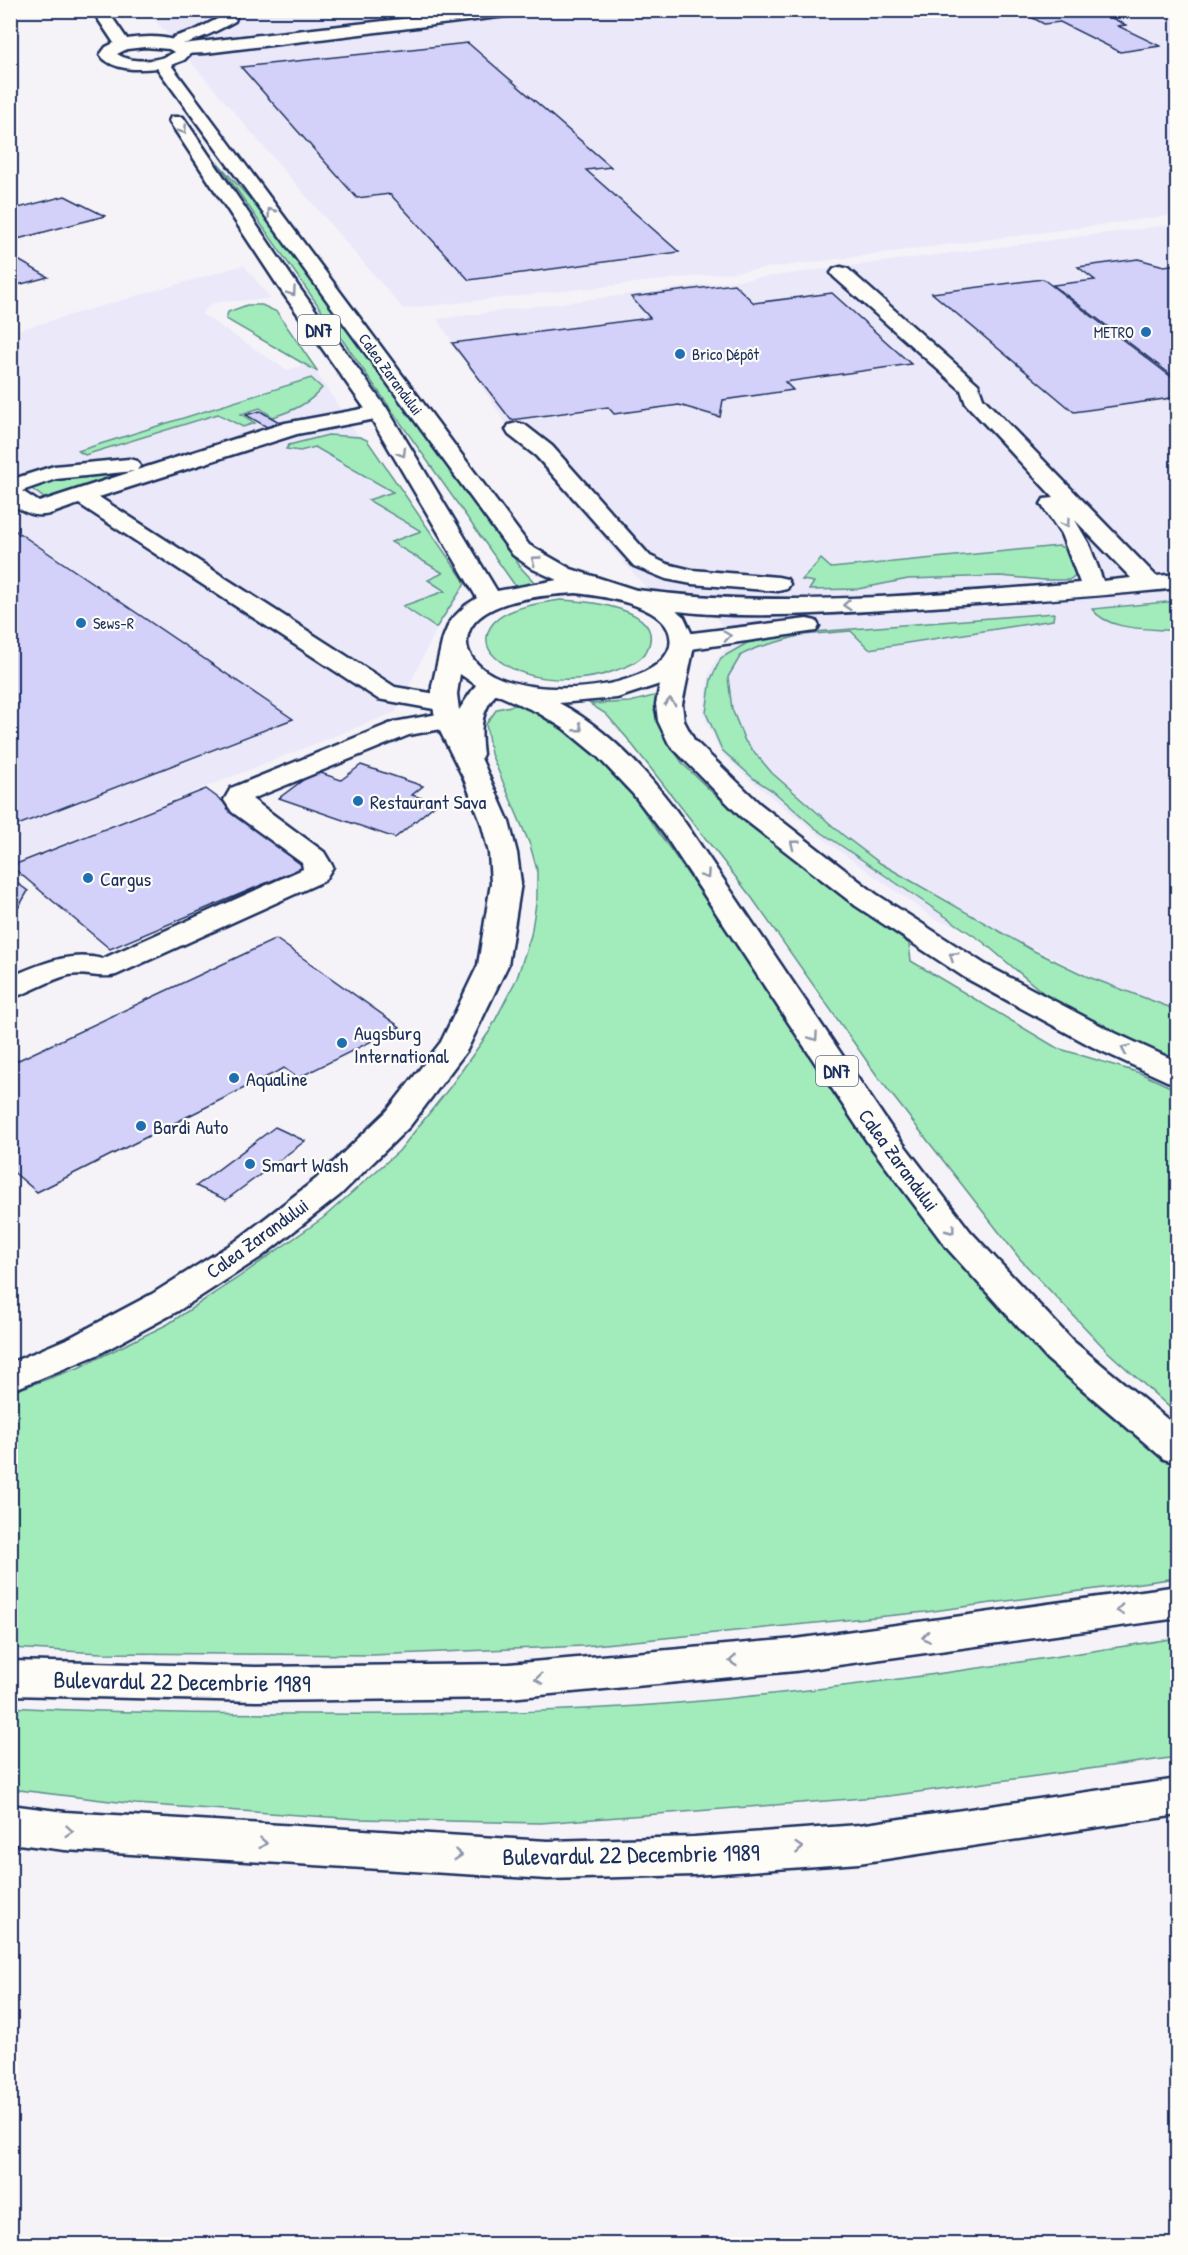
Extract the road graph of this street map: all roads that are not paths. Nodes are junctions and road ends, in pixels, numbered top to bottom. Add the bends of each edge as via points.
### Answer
1 (99, 10) edge
2 (232, 10) edge
3 (523, 10) edge
4 (138, 26) dead end
5 (149, 42) junction
6 (123, 45) junction
7 (160, 61) junction
8 (165, 104) dead end
9 (841, 273) dead end
10 (964, 402) junction
11 (378, 412) junction
12 (517, 429) dead end
13 (198, 459) junction
14 (10, 487) edge
15 (10, 493) edge
16 (82, 496) junction
17 (757, 555) dead end
18 (1178, 581) edge
19 (778, 584) junction
20 (1150, 584) junction
21 (1094, 589) junction
22 (608, 590) junction
23 (1178, 596) edge
24 (638, 597) junction
25 (491, 601) junction
26 (795, 609) junction
27 (454, 643) junction
28 (681, 650) junction
29 (501, 686) junction
30 (447, 712) junction
31 (472, 768) junction
32 (10, 989) edge
33 (1178, 1074) edge
34 (10, 1378) edge
35 (1178, 1449) edge
36 (1178, 1602) edge
37 (10, 1678) edge
38 (1178, 1797) edge
39 (10, 1824) edge

1 - 6 main road
2 - 7 main road via 230,18
3 - 7 main road via 206,48
4 - 5 main road
5 - 6 main road
5 - 7 main road
6 - 7 main road via 108,55 117,62
22 -> 7 main road, Calea Zarandului / DN7 via 557,573 521,550
8 -> 11 main road, Calea Zarandului / DN7
9 - 10 main road via 971,388
10 - 20 main road
10 -> 21 main road via 1054,506 1081,548
11 - 13 main road via 293,428
11 -> 25 main road, Calea Zarandului / DN7
12 - 19 main road via 544,451 642,561 683,577
13 - 14 main road via 54,474
13 - 16 main road
15 - 16 main road via 36,510
16 - 30 main road via 387,693
17 - 19 main road
18 - 20 main road
19 - 26 main road
20 - 21 main road
21 -> 26 main road
22 - 24 main road, Calea Zarandului / DN7
22 - 25 main road, Calea Zarandului / DN7 via 576,586 543,588
28 -> 23 main road via 804,627
24 - 26 main road via 710,607
24 - 28 main road, Calea Zarandului / DN7 via 662,609 679,625
25 - 27 main road, Calea Zarandului / DN7 via 470,613 458,627
27 - 29 main road, Calea Zarandului / DN7 via 461,661 474,674
27 - 30 main road, Calea Zarandului via 444,688
28 - 29 main road, Calea Zarandului / DN7 via 663,673 609,693 542,695
33 -> 28 main road via 1104,1040 975,971 866,900 750,810 682,744 674,729 669,704
29 - 31 main road, Calea Zarandului via 478,697 469,712 466,729
29 -> 35 main road, Calea Zarandului / DN7 via 580,728 648,793 880,1136 958,1239 1060,1350
30 - 31 main road, Calea Zarandului
30 - 32 main road via 241,794 238,800 242,806 314,858 319,867 314,875 105,969 74,964
31 - 34 main road, Calea Zarandului via 500,841 506,882 502,933 491,975 469,1023 438,1070 378,1142 250,1246 179,1293 107,1333
36 -> 37 main road, Bulevardul 22 Decembrie 1989 via 795,1656 509,1682 256,1684
39 -> 38 main road, Bulevardul 22 Decembrie 1989 via 65,1831 548,1860 694,1857 859,1844

